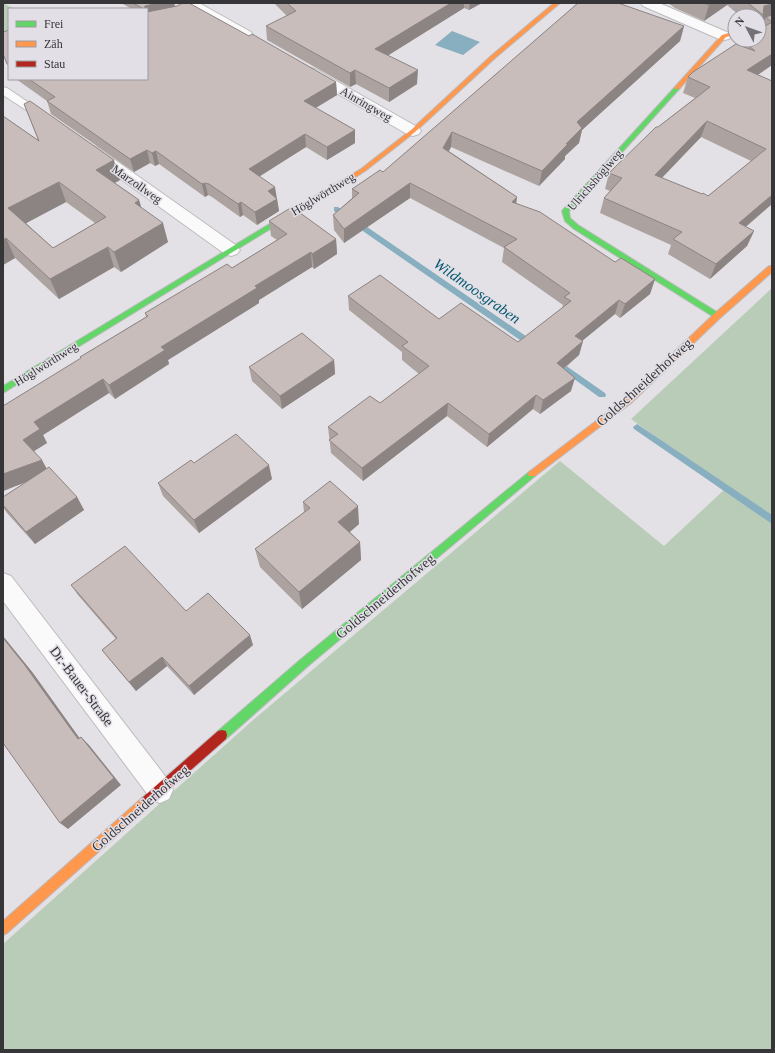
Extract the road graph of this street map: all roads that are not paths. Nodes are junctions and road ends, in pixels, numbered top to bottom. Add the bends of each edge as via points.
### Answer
1 (557, 3) edge
2 (648, 3) edge
3 (193, 6) edge
4 (727, 34) edge
5 (727, 38) edge
6 (258, 42) edge
7 (298, 65) edge
8 (3, 90) edge
9 (47, 120) edge
10 (413, 130) junction
11 (79, 142) edge
12 (231, 250) junction
13 (772, 268) edge
14 (717, 316) junction
15 (3, 390) edge
16 (3, 583) edge
17 (160, 790) junction
18 (3, 929) edge

1 - 10 street, Höglwörthweg
2 - 4 street
3 - 6 street
5 - 14 street, Ulrichshöglweg via 565,211 567,219 576,227
7 - 10 street, Ainringweg
8 - 9 lane
10 - 12 street, Höglwörthweg via 363,170
11 - 12 street, Marzollweg
12 - 15 street, Höglwörthweg
13 - 14 street, Goldschneiderhofweg
14 - 17 street, Goldschneiderhofweg via 628,401 517,486 304,663
16 - 17 street, Dr.-Bauer-Straße
17 - 18 street, Goldschneiderhofweg

